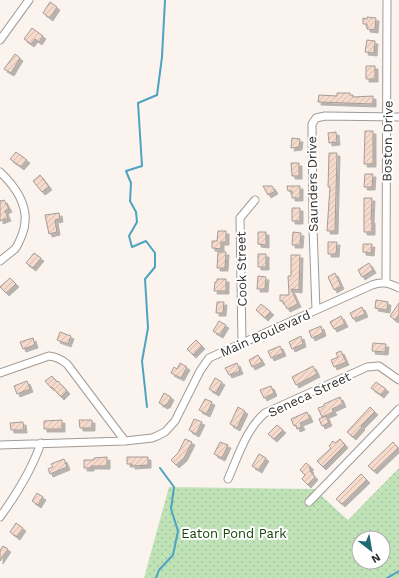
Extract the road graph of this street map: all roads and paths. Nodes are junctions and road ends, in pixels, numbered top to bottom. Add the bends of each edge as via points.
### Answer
1 (29, 0) edge
2 (387, 0) edge
3 (0, 40) edge
4 (387, 117) junction
5 (399, 117) edge
6 (0, 172) edge
7 (255, 200) dead end
8 (0, 261) edge
9 (386, 282) junction
10 (399, 288) edge
11 (316, 310) junction
12 (242, 343) junction
13 (0, 373) edge
14 (399, 380) edge
15 (399, 410) edge
16 (125, 441) junction
17 (41, 443) junction
18 (0, 445) edge
19 (228, 478) dead end
20 (309, 502) dead end
21 (0, 516) edge

1 - 3 street
2 - 4 street, Boston Drive
4 - 5 street, Saunders Drive
4 - 9 street, Boston Drive
4 - 11 street, Saunders Drive via 325,116 316,118 312,124
6 - 8 street via 18,192 26,216 19,243
7 - 12 street, Cook Street via 240,218
9 - 10 street
9 - 11 street, Main Boulevard via 379,282
11 - 12 street, Main Boulevard
12 - 16 street, Main Boulevard via 207,360 175,420 165,432 152,438
13 - 16 street via 49,356 62,359
14 - 19 street, Seneca Street via 384,368 375,365 266,413 259,418 249,433
15 - 20 street
16 - 17 street, Main Boulevard
17 - 18 street, Main Boulevard
17 - 21 street via 36,457

